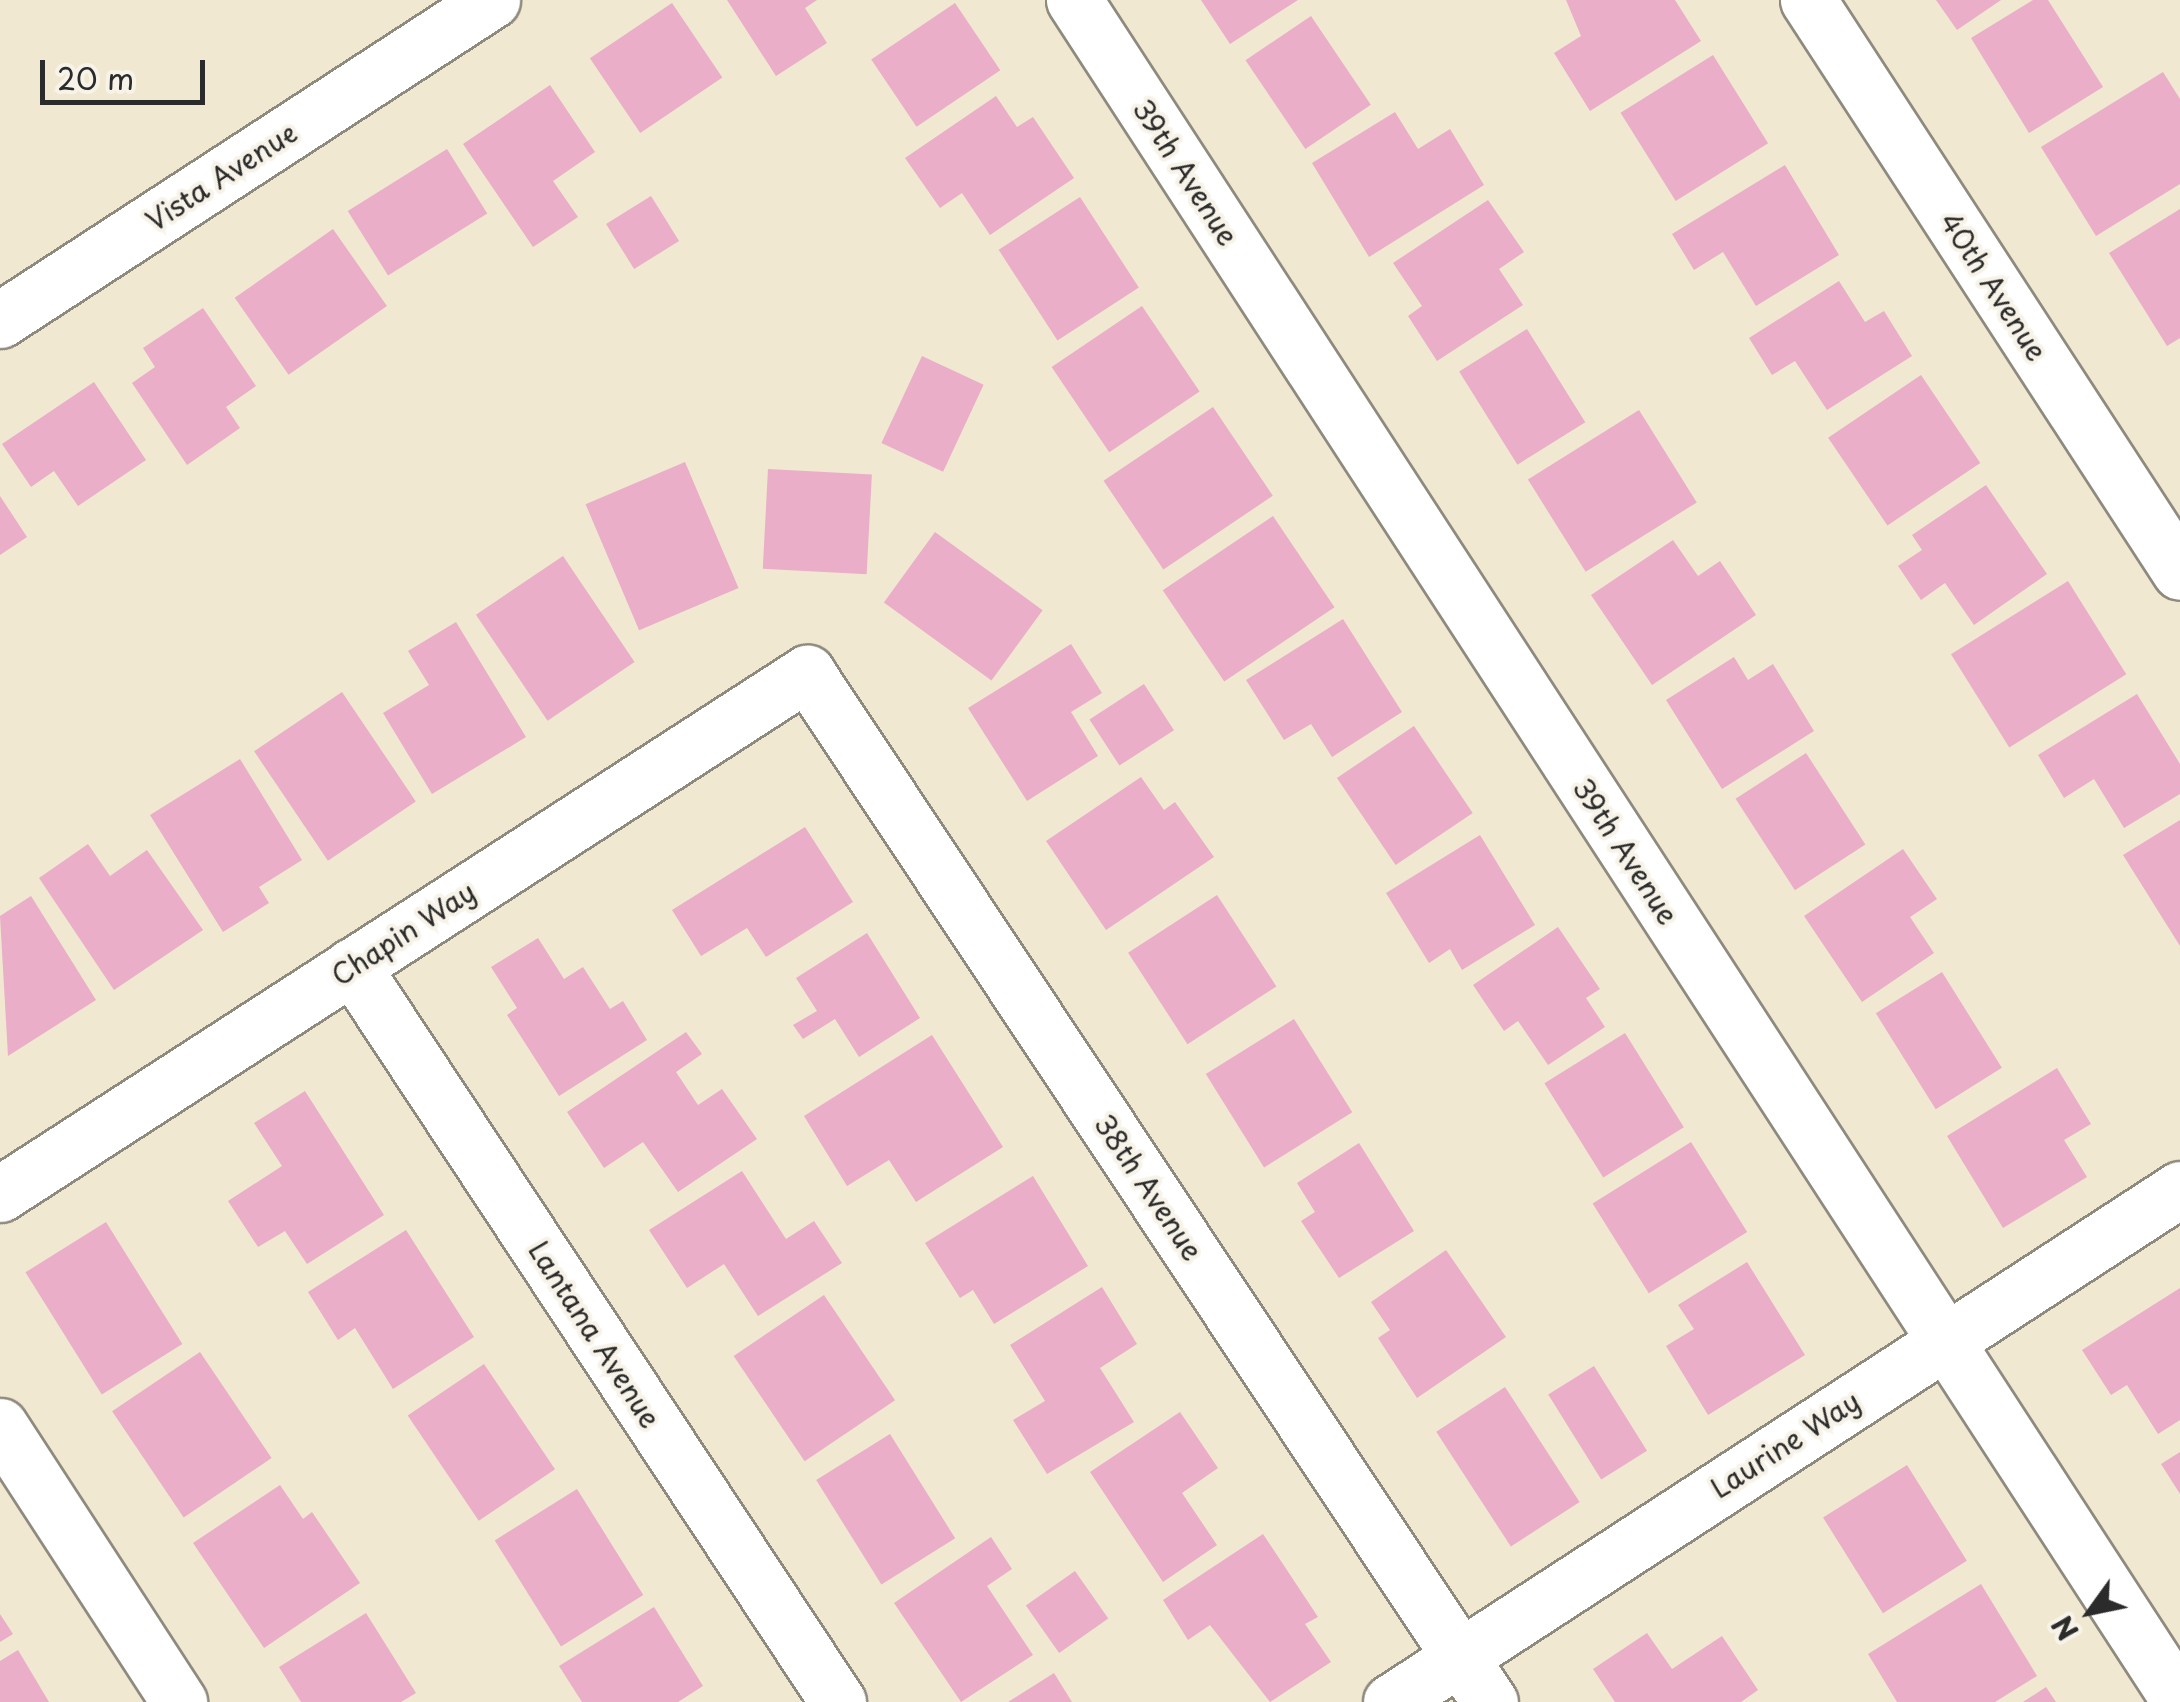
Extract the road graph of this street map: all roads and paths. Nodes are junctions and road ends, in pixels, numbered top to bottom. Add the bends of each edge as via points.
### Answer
1 (492, 0) edge
2 (1074, 0) edge
3 (1808, 0) edge
4 (0, 320) edge
5 (2180, 572) edge
6 (807, 673) joint
7 (352, 966) junction
8 (2180, 1189) edge
9 (0, 1194) edge
10 (1943, 1341) junction
11 (0, 1426) edge
12 (1461, 1656) junction
13 (179, 1702) edge
14 (838, 1702) edge
15 (1391, 1702) edge
16 (1490, 1702) edge
17 (2180, 1702) edge

1 - 4 street, Vista Avenue
2 - 10 street, 39th Avenue
3 - 5 street, 40th Avenue
6 - 7 street, Chapin Way
6 - 12 street, 38th Avenue
7 - 9 street, Chapin Way
7 - 14 street, Lantana Avenue
8 - 10 street, Laurine Way
10 - 12 street, Laurine Way
10 - 17 street, 39th Avenue
11 - 13 street
12 - 15 street, Laurine Way
12 - 16 street, 38th Avenue

